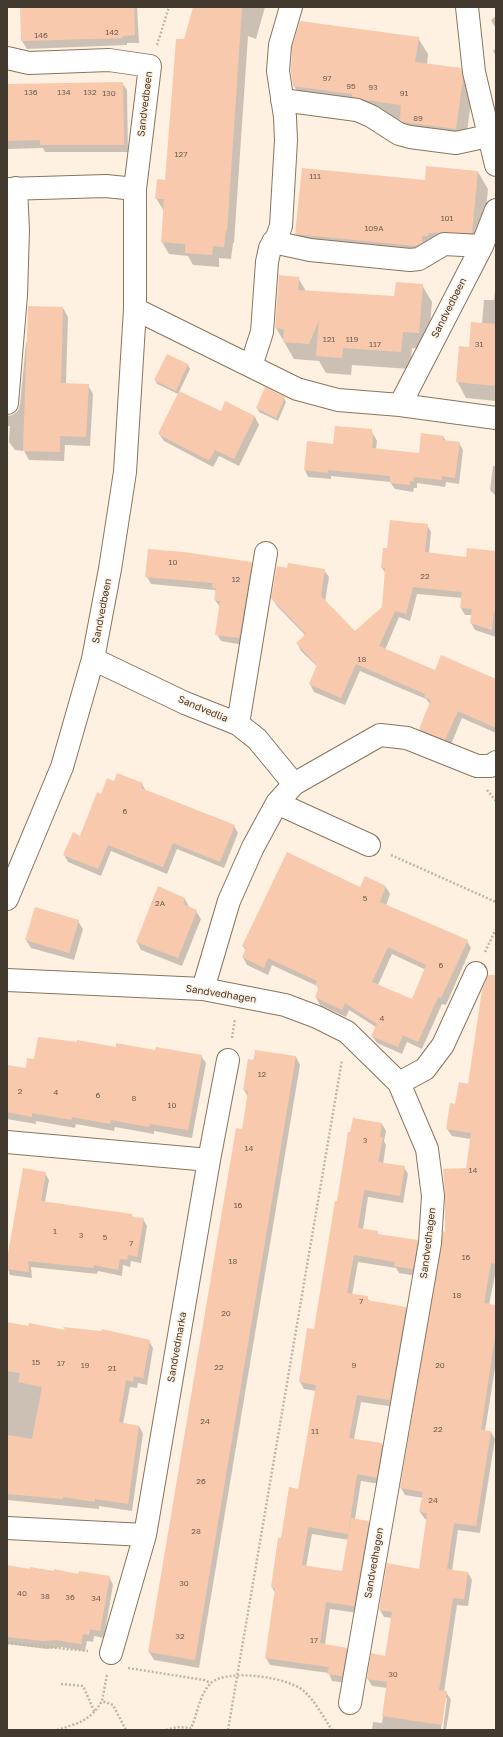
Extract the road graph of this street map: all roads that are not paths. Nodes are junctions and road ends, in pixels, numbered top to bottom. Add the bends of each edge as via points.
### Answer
1 (291, 7) edge
2 (467, 7) edge
3 (7, 58) edge
4 (282, 100) junction
5 (488, 136) junction
6 (496, 165) edge
7 (12, 188) edge
8 (135, 189) junction
9 (496, 210) edge
10 (273, 242) junction
11 (482, 246) junction
12 (135, 309) junction
13 (251, 366) junction
14 (7, 403) edge
15 (400, 405) junction
16 (496, 418) edge
17 (266, 553) dead end
18 (93, 659) junction
19 (238, 724) junction
20 (496, 762) edge
21 (294, 784) junction
22 (277, 803) junction
23 (369, 845) road end
24 (7, 899) edge
25 (476, 973) dead end
26 (7, 980) edge
27 (203, 989) junction
28 (228, 1060) road end
29 (398, 1083) junction
30 (7, 1142) edge
31 (209, 1160) junction
32 (7, 1528) edge
33 (145, 1535) junction
34 (111, 1653) road end
35 (350, 1703) dead end

1 - 4 street via 280,45 278,71
2 - 5 street via 474,72
3 - 8 street, Sandvedbøen via 29,63 109,60 150,66
4 - 5 street via 357,110 399,134 410,137 456,143
4 - 10 street via 286,140 283,202 281,226
5 - 6 street
7 - 8 street via 106,186
7 - 14 street via 18,230 16,295
8 - 12 street, Sandvedbøen
9 - 11 street, Sandvedbøen
10 - 11 street via 310,250 410,260 419,259 444,244
10 - 13 street via 267,262 262,332
11 - 15 street, Sandvedbøen
12 - 13 street
12 - 18 street, Sandvedbøen via 125,472
13 - 15 street via 297,389 338,400
15 - 16 street
17 - 19 street
18 - 19 street, Sandvedlia via 185,703
18 - 24 street, Sandvedbøen via 62,767
19 - 21 street, Sandvedlia via 257,739
20 - 21 street via 492,766 477,766 407,738 380,736
21 - 22 street
22 - 23 street
22 - 27 street via 253,847 229,901
25 - 29 street via 443,1045 425,1068
26 - 27 street, Sandvedhagen
27 - 29 street, Sandvedhagen via 285,1005 317,1017 346,1032
28 - 31 street, Sandvedmarka
29 - 35 street, Sandvedhagen via 427,1149 433,1196 430,1243
30 - 31 street
31 - 33 street, Sandvedmarka
32 - 33 street
33 - 34 street, Sandvedmarka

